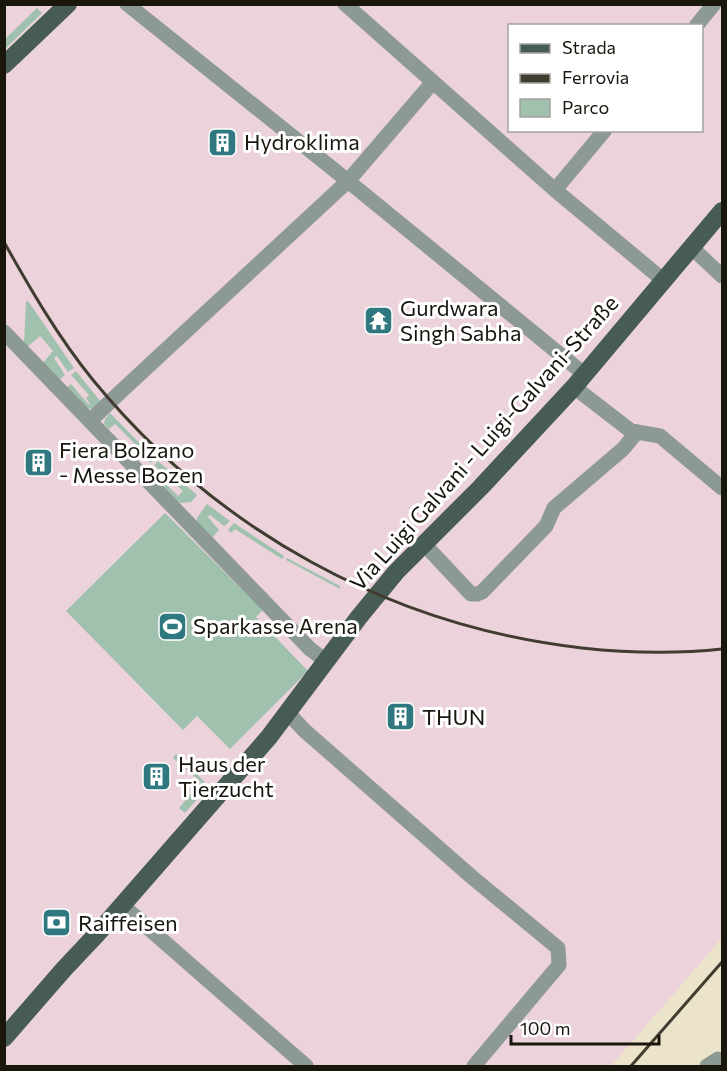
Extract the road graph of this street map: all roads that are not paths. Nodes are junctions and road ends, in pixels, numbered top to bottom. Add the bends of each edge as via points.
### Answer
1 (68, 4) edge
2 (127, 4) edge
3 (345, 4) edge
4 (714, 4) edge
5 (698, 24) edge
6 (4, 65) edge
7 (434, 82) junction
8 (603, 132) edge
9 (348, 181) junction
10 (555, 190) junction
11 (723, 212) edge
12 (691, 247) junction
13 (723, 276) edge
14 (663, 280) junction
15 (4, 332) edge
16 (579, 380) junction
17 (90, 421) junction
18 (637, 432) junction
19 (723, 488) edge
20 (424, 544) junction
21 (326, 661) junction
22 (287, 712) junction
23 (122, 905) junction
24 (4, 1038) edge
25 (301, 1065) edge
26 (723, 1065) edge
27 (474, 1066) edge
28 (707, 1066) edge

1 - 6 main road
2 - 9 street
3 - 7 street
4 - 5 street
7 - 9 street
7 - 10 street
8 - 10 street
9 - 16 street
9 - 17 street
10 - 14 street
11 - 12 main road, Via Luigi Galvani - Luigi-Galvani-Straße
12 - 13 street
12 - 14 main road, Via Luigi Galvani - Luigi-Galvani-Straße
14 - 16 main road, Via Luigi Galvani - Luigi-Galvani-Straße
15 - 17 street
16 - 18 street via 631,431
16 - 20 main road, Via Luigi Galvani - Luigi-Galvani-Straße
17 - 21 street
18 - 19 street via 660,436
18 - 20 street via 623,449 554,508 546,526 482,592 471,594
20 - 21 main road, Via Luigi Galvani - Luigi-Galvani-Straße via 389,581
21 - 22 main road, Via Luigi Galvani - Luigi-Galvani-Straße
22 - 23 main road, Via Luigi Galvani - Luigi-Galvani-Straße
22 - 27 street via 473,878 558,948 559,965
23 - 24 main road, Via Luigi Galvani - Luigi-Galvani-Straße
23 - 25 street
26 - 28 street via 718,1059

